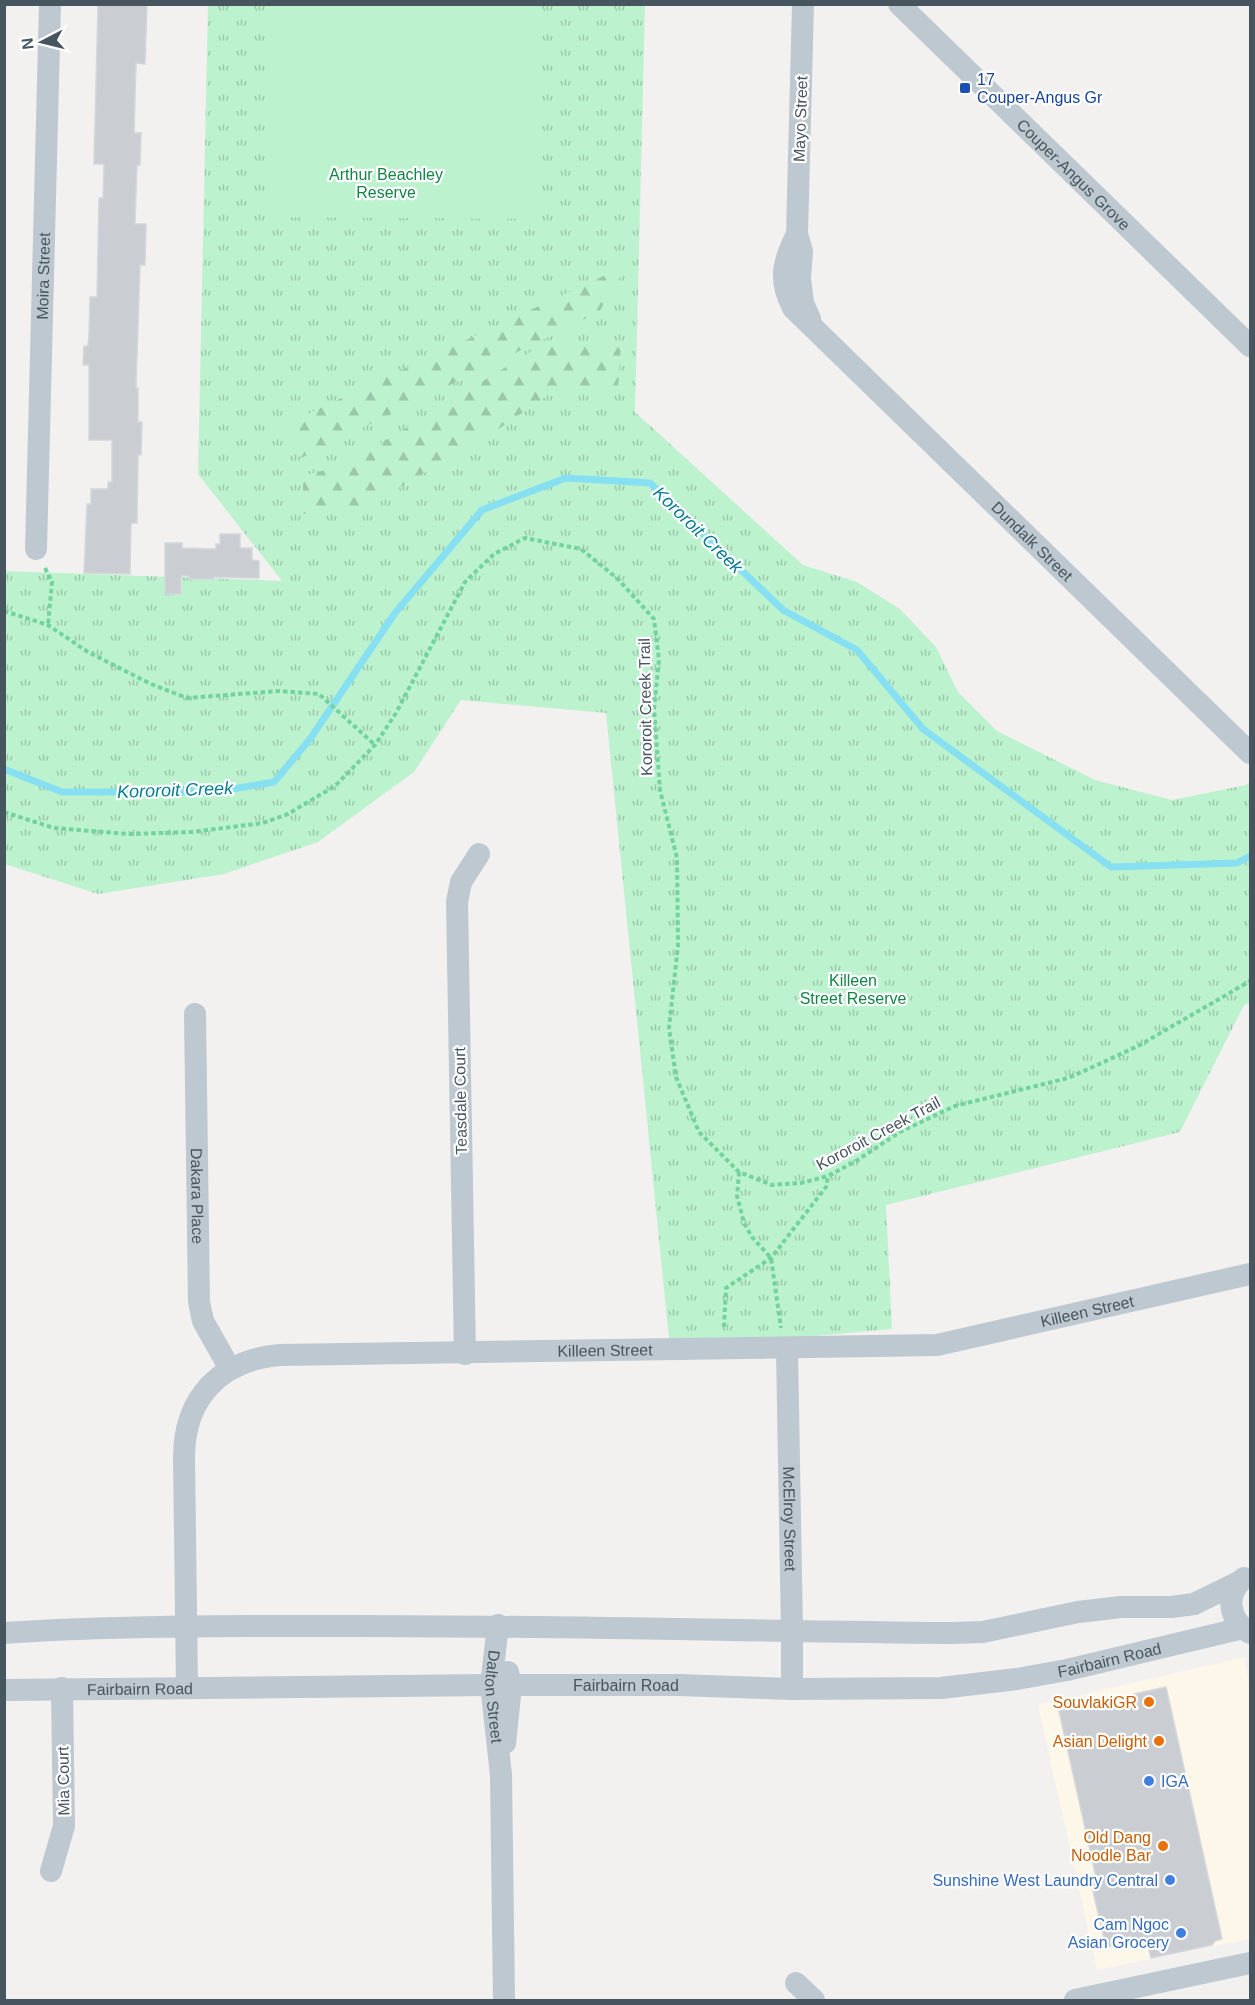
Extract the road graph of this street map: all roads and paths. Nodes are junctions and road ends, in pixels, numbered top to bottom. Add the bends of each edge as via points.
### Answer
1 (50, 4) edge
2 (803, 4) edge
3 (898, 4) edge
4 (814, 329) joint
5 (1251, 346) edge
6 (36, 549) joint
7 (4, 611) edge
8 (48, 626) junction
9 (375, 745) junction
10 (1251, 753) edge
11 (4, 812) edge
12 (479, 854) dead end
13 (1251, 981) edge
14 (195, 1014) dead end
15 (739, 1172) junction
16 (828, 1176) junction
17 (771, 1258) junction
18 (1251, 1274) edge
19 (724, 1348) junction
20 (787, 1349) junction
21 (465, 1354) junction
22 (230, 1369) junction
23 (1245, 1578) edge
24 (498, 1625) junction
25 (186, 1626) junction
26 (1247, 1631) edge
27 (792, 1632) junction
28 (4, 1633) edge
29 (501, 1686) junction
30 (62, 1688) junction
31 (187, 1688) junction
32 (792, 1689) junction
33 (4, 1690) edge
34 (51, 1871) dead end
35 (1251, 1963) edge
36 (796, 1983) dead end
37 (504, 2001) edge
38 (814, 2001) edge
39 (1075, 2001) edge

1 - 6 street, Moira Street
2 - 4 street, Mayo Street via 797,234 802,251 803,303
3 - 5 street, Couper-Angus Grove
4 - 10 street, Dundalk Street
6 - 8 path via 52,582
7 - 8 path
8 - 9 path via 88,652 188,698 279,691 319,694
9 - 11 path, Kororoit Creek Trail via 335,786 288,814 263,823 192,832 129,834 54,828
9 - 15 path, Kororoit Creek Trail via 465,582 494,554 525,538 581,549 618,579 654,619 659,660 654,709 660,789 677,858 678,945 669,1028 676,1077 699,1132
12 - 21 street, Teasdale Court via 461,882 457,902
13 - 16 path, Kororoit Creek Trail via 1140,1045 1095,1066 1068,1078 955,1106 900,1132
14 - 22 street, Dakara Place via 200,1302 203,1321
15 - 16 path, Kororoit Creek Trail via 772,1185
15 - 17 path via 737,1196 744,1223
16 - 17 path via 826,1187
17 - 19 path via 726,1288
17 - 20 path
18 - 20 street, Killeen Street via 937,1345
19 - 20 street, Killeen Street
19 - 21 street, Killeen Street
20 - 27 street, McElroy Street
21 - 22 street, Killeen Street via 280,1355 254,1359
22 - 25 street, Killeen Street via 201,1397 185,1433
23 - 26 street via 1233,1591 1231,1601 1236,1621
23 - 27 street via 1194,1604 1078,1612 983,1632
24 - 25 street
24 - 27 street
24 - 29 street, Dalton Street
25 - 28 street
25 - 31 street, Killeen Street
26 - 32 street, Fairbairn Road via 1017,1679 941,1688
27 - 32 street, McElroy Street
29 - 31 street, Fairbairn Road
29 - 32 street, Fairbairn Road
29 - 37 street, Dalton Street
30 - 31 street, Fairbairn Road
30 - 33 street, Fairbairn Road
30 - 34 street, Mia Court via 64,1826
35 - 39 street
36 - 38 street

